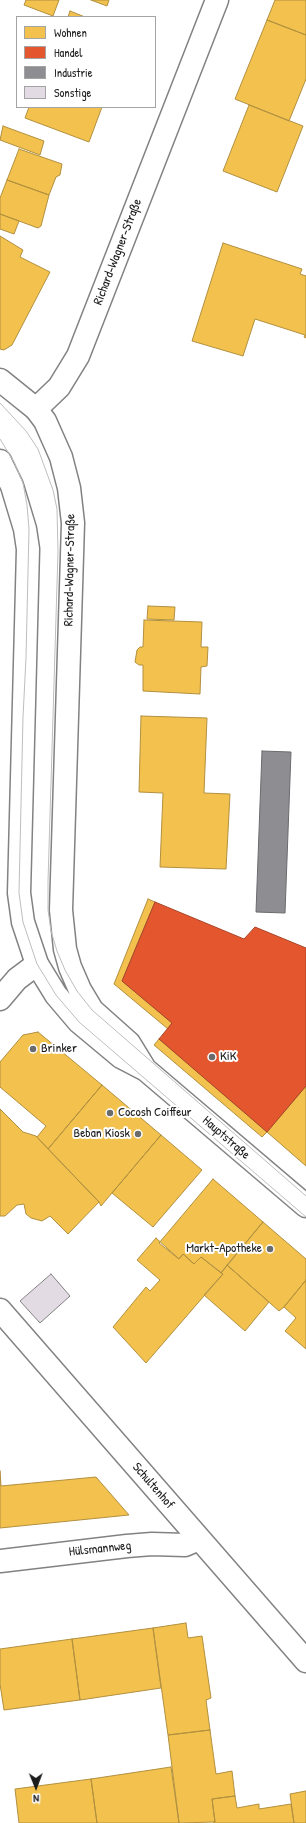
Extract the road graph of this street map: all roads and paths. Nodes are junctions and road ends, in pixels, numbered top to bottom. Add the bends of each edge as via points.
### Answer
1 (217, 0) edge
2 (0, 380) edge
3 (36, 409) junction
4 (0, 461) edge
5 (65, 948) joint
6 (37, 964) junction
7 (0, 999) edge
8 (146, 1070) junction
9 (306, 1206) edge
10 (0, 1310) edge
11 (199, 1539) junction
12 (0, 1561) edge
13 (306, 1661) edge

1 - 3 street, Richard-Wagner-Straße via 78,356 59,387
2 - 3 street
3 - 5 street, Richard-Wagner-Straße via 45,421 61,457 69,488 73,523 61,910
4 - 6 street via 12,486 25,528 28,549 19,893 23,922
5 - 8 street, Hauptstraße via 80,990 92,1010 128,1043
6 - 7 street via 17,979
6 - 8 street, Hauptstraße via 56,995 79,1022 121,1057
8 - 9 street, Hauptstraße
10 - 11 street, Schultenhof
11 - 12 street, Hülsmannweg via 185,1545 127,1546
11 - 13 street, Schultenhof

